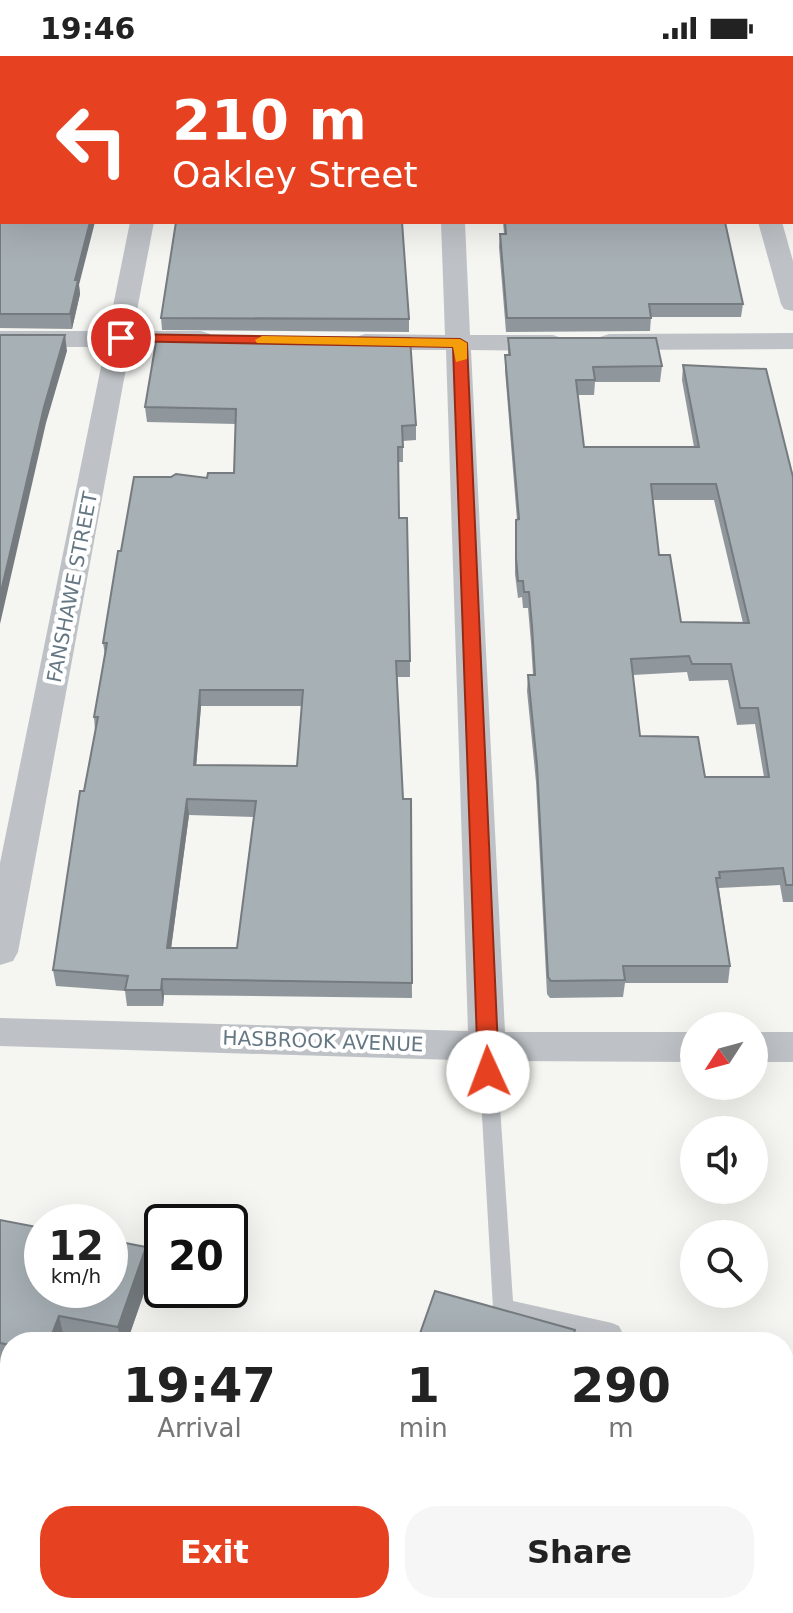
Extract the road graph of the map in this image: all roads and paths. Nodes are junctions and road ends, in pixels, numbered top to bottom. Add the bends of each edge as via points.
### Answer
1 (142, 224) edge
2 (453, 224) edge
3 (771, 224) edge
4 (793, 304) edge
5 (121, 338) junction
6 (0, 339) edge
7 (229, 339) edge
8 (337, 341) edge
9 (793, 341) edge
10 (460, 343) junction
11 (0, 952) edge
12 (0, 1032) edge
13 (487, 1046) junction
14 (680, 1047) edge
15 (768, 1047) edge
16 (793, 1047) edge
17 (612, 1332) dead end

1 - 5 street, FANSHAWE STREET
2 - 10 street
3 - 4 street
5 - 6 street
5 - 7 street
5 - 11 street, FANSHAWE STREET
8 - 10 street
9 - 10 street
10 - 13 street
12 - 13 street, HASBROOK AVENUE
13 - 14 street, HASBROOK AVENUE
13 - 17 lane via 503,1308
15 - 16 street

